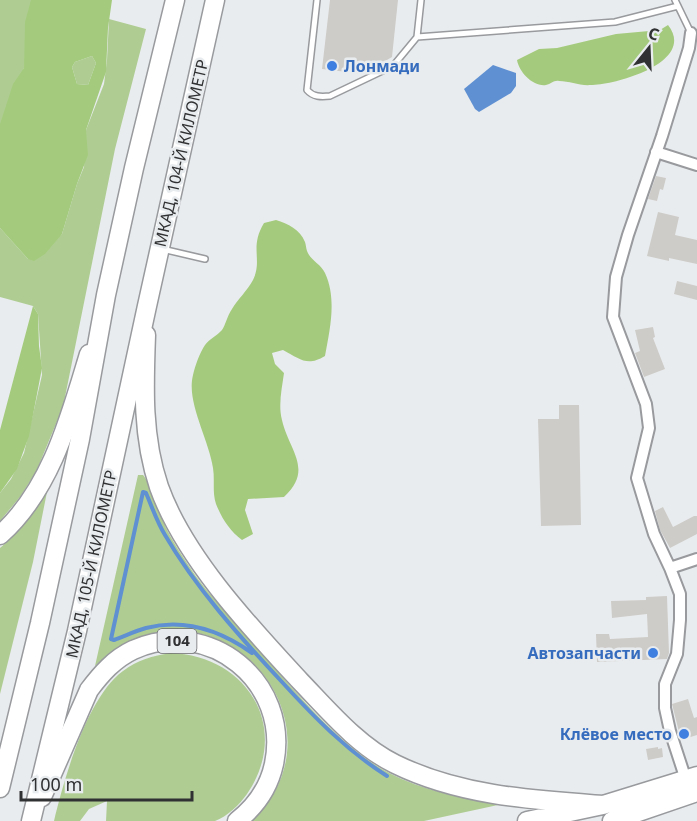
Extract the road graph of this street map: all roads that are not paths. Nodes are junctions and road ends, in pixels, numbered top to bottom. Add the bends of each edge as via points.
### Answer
1 (175, 0) edge
2 (215, 0) edge
3 (317, 0) edge
4 (421, 0) edge
5 (675, 0) edge
6 (678, 6) junction
7 (691, 33) joint
8 (417, 38) junction
9 (657, 152) junction
10 (697, 165) edge
11 (160, 248) junction
12 (204, 259) dead end
13 (106, 295) junction
14 (147, 306) junction
15 (0, 535) edge
16 (697, 559) edge
17 (670, 568) junction
18 (693, 783) edge
19 (0, 788) edge
20 (608, 813) edge
21 (533, 820) edge
22 (31, 821) edge
23 (237, 821) edge

1 - 13 main road
2 - 11 main road, МКАД, 104-Й КИЛОМЕТР
3 - 8 lane via 307,90 311,94 330,96 393,66
4 - 8 lane
5 - 6 lane
6 - 7 lane
6 - 8 lane via 615,22
7 - 9 street
9 - 10 street
9 - 17 street via 616,277 613,317 646,404 649,428 637,478 654,534
11 - 12 lane
11 - 14 main road, МКАД, 104-Й КИЛОМЕТР
13 - 15 main road via 72,410 45,476
13 - 19 main road via 80,439
14 - 20 main road via 147,442 160,488 177,526 205,571 279,658 336,719 393,764 463,788
14 - 22 main road, МКАД, 105-Й КИЛОМЕТР via 77,631
16 - 17 street
17 - 18 street via 680,594 680,620 677,654 665,684 665,708 670,731
18 - 20 main road
20 - 21 main road
22 - 23 main road, 104 via 89,690 100,675 132,651 169,641 208,646 242,665 266,696 273,714 276,753 272,772 253,806

